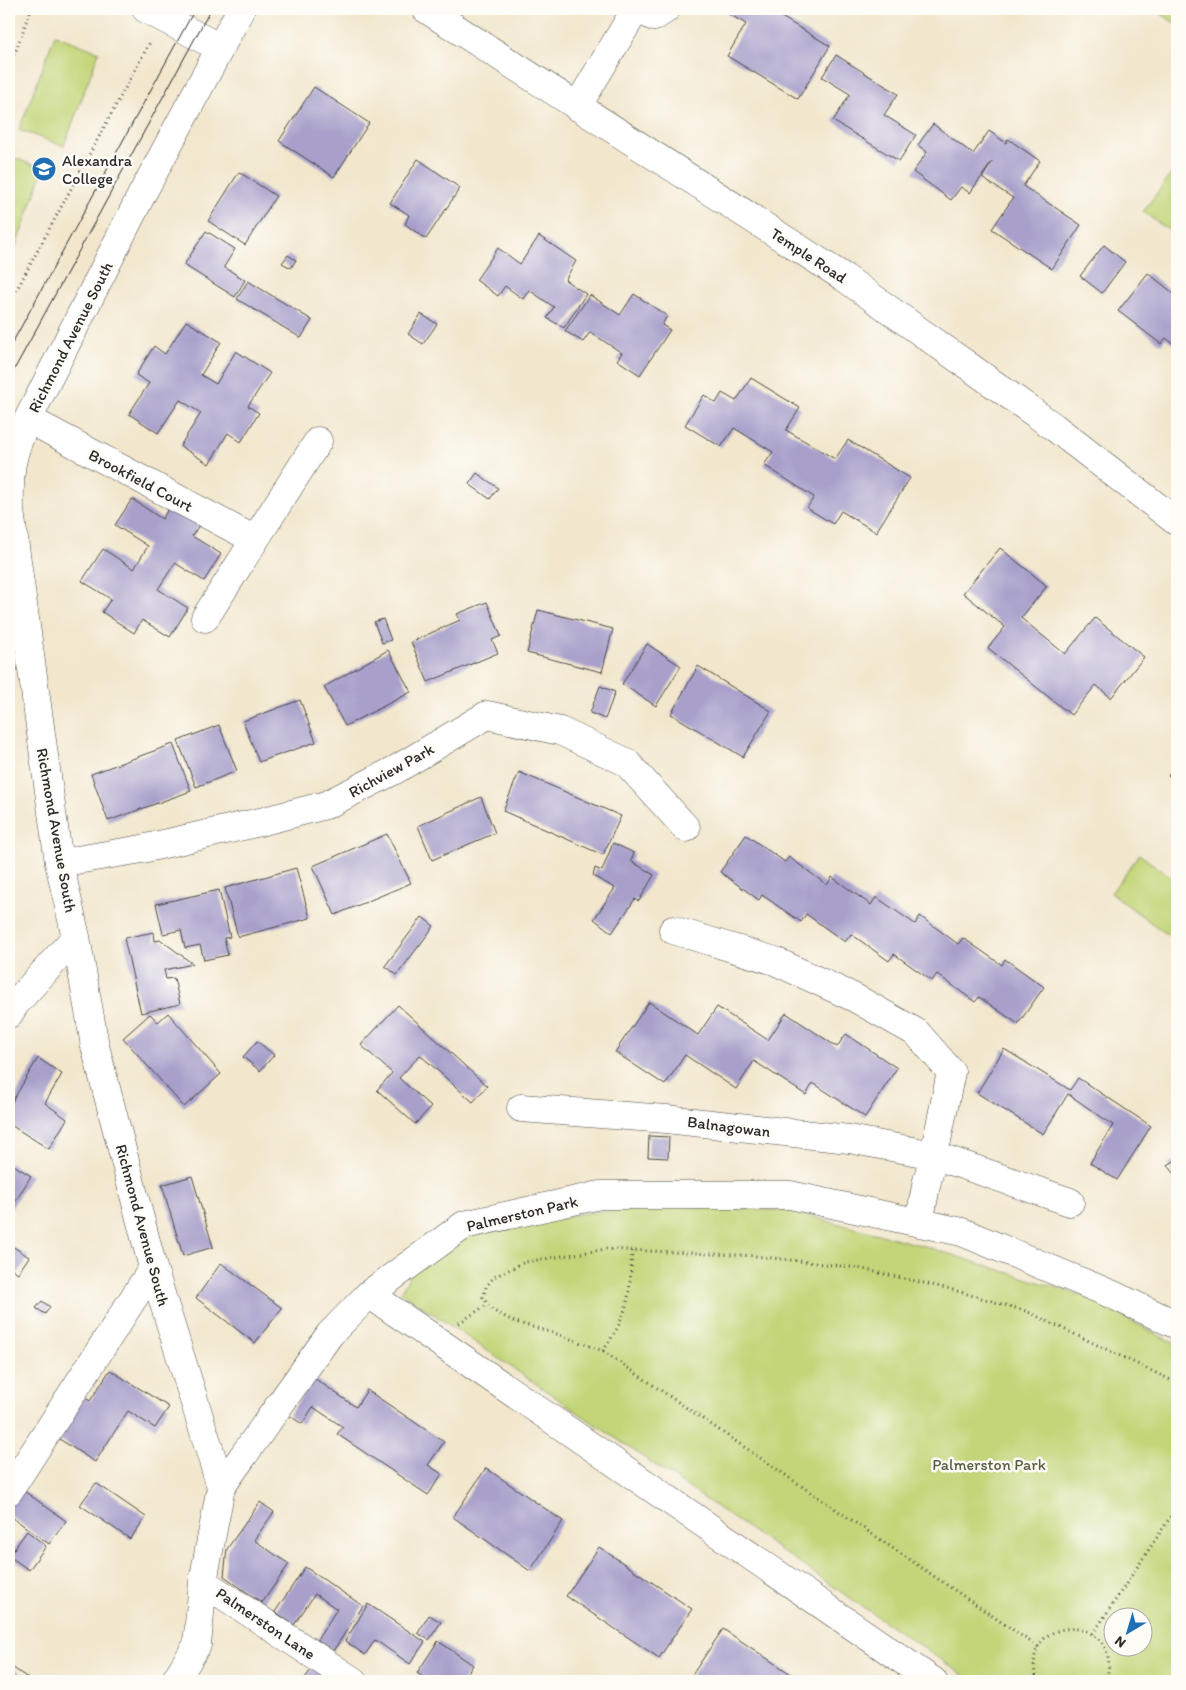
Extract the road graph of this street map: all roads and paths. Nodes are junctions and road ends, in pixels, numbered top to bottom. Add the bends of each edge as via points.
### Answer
1 (31, 9) edge
2 (106, 9) edge
3 (125, 9) edge
4 (241, 9) edge
5 (426, 9) edge
6 (637, 9) edge
7 (666, 9) edge
8 (157, 14) edge
9 (220, 48) junction
10 (9, 69) edge
11 (577, 107) junction
12 (9, 304) edge
13 (28, 419) junction
14 (318, 441) dead end
15 (1177, 522) edge
16 (255, 540) junction
17 (205, 618) dead end
18 (686, 828) dead end
19 (59, 863) junction
20 (673, 930) dead end
21 (76, 937) junction
22 (9, 1014) edge
23 (521, 1108) dead end
24 (934, 1156) junction
25 (1070, 1202) dead end
26 (918, 1223) junction
27 (632, 1250) junction
28 (153, 1268) junction
29 (369, 1294) junction
30 (1177, 1325) edge
31 (602, 1351) junction
32 (1177, 1384) edge
33 (221, 1487) junction
34 (9, 1491) edge
35 (1177, 1507) edge
36 (204, 1582) junction
37 (1093, 1634) junction
38 (1038, 1647) junction
39 (175, 1681) edge
40 (353, 1681) edge
41 (933, 1681) edge
42 (1036, 1681) edge
43 (1106, 1681) edge

1 - 10 path
2 - 3 path via 118,13
4 - 9 street, Richmond Avenue South
5 - 11 street, Temple Road
6 - 7 street via 654,17
6 - 11 street
8 - 9 street
8 - 12 path via 155,32
9 - 13 street, Richmond Avenue South
11 - 15 street, Temple Road via 845,278 1054,427
13 - 16 street, Brookfield Court
13 - 19 street, Richmond Avenue South via 13,454 9,476 10,511
14 - 16 street
16 - 17 street
18 - 19 street, Richview Park via 626,762 560,731 487,715 396,770 326,805 142,849
19 - 21 street, Richmond Avenue South
20 - 24 street via 775,961 855,998 917,1033 951,1072
21 - 22 street
21 - 28 street, Richmond Avenue South via 95,1046
23 - 24 street, Balnagowan via 666,1119 849,1139
24 - 25 street, Balnagowan
24 - 26 street
26 - 29 street, Palmerston Park via 790,1195 600,1195 464,1226
26 - 30 street, Palmerston Park via 962,1232
27 - 31 path via 627,1303 614,1334
27 - 31 path via 606,1249 525,1262 494,1277 483,1297 492,1310 515,1322
27 - 32 path via 756,1256 858,1268 950,1289 1026,1311
28 - 33 street, Richmond Avenue South
28 - 34 street
29 - 33 street, Palmerston Park via 330,1334
29 - 41 street
31 - 38 path
33 - 36 street, Richmond Avenue South
35 - 37 path
36 - 39 street, Richmond Avenue South via 197,1645
36 - 40 street, Palmerston Lane
37 - 38 path via 1068,1628 1046,1637
37 - 43 path via 1108,1655 1110,1668
38 - 42 path via 1033,1670

